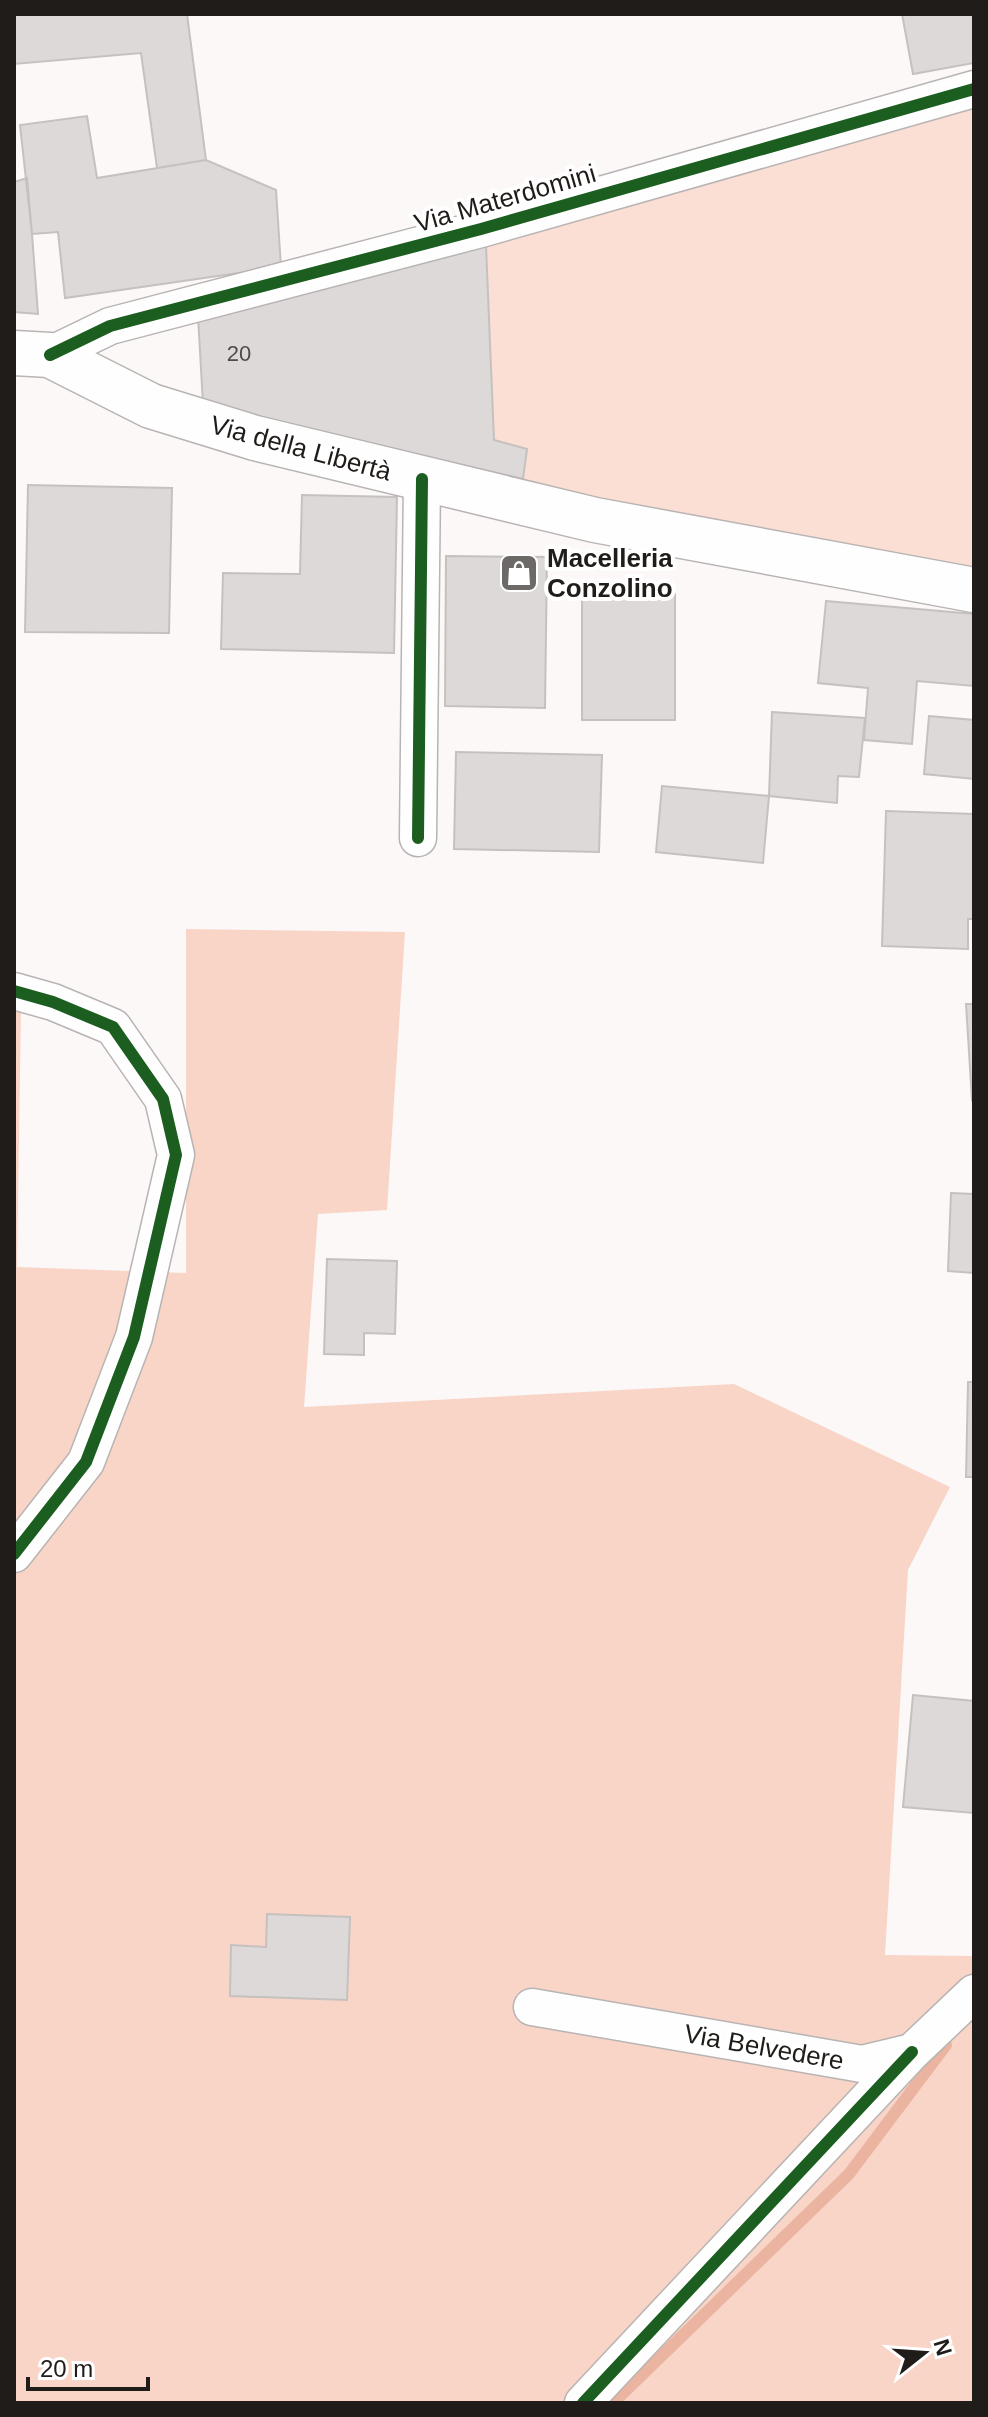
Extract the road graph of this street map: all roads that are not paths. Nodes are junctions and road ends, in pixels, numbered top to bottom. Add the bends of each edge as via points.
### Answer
1 (974, 89) edge
2 (32, 354) edge
3 (422, 479) junction
4 (974, 590) edge
5 (418, 838) dead end
6 (14, 991) edge
7 (14, 1554) edge
8 (974, 1993) edge
9 (532, 2007) dead end
10 (912, 2052) junction
11 (583, 2403) edge

1 - 2 street, Via Materdomini via 481,229 110,326
2 - 3 main road, Via della Libertà via 151,406
3 - 4 main road, Via della Libertà via 595,520
3 - 5 street
6 - 7 street via 113,1027 163,1099 176,1155 134,1337 86,1462
8 - 10 street
9 - 10 street, Via Belvedere via 862,2064
10 - 11 street

